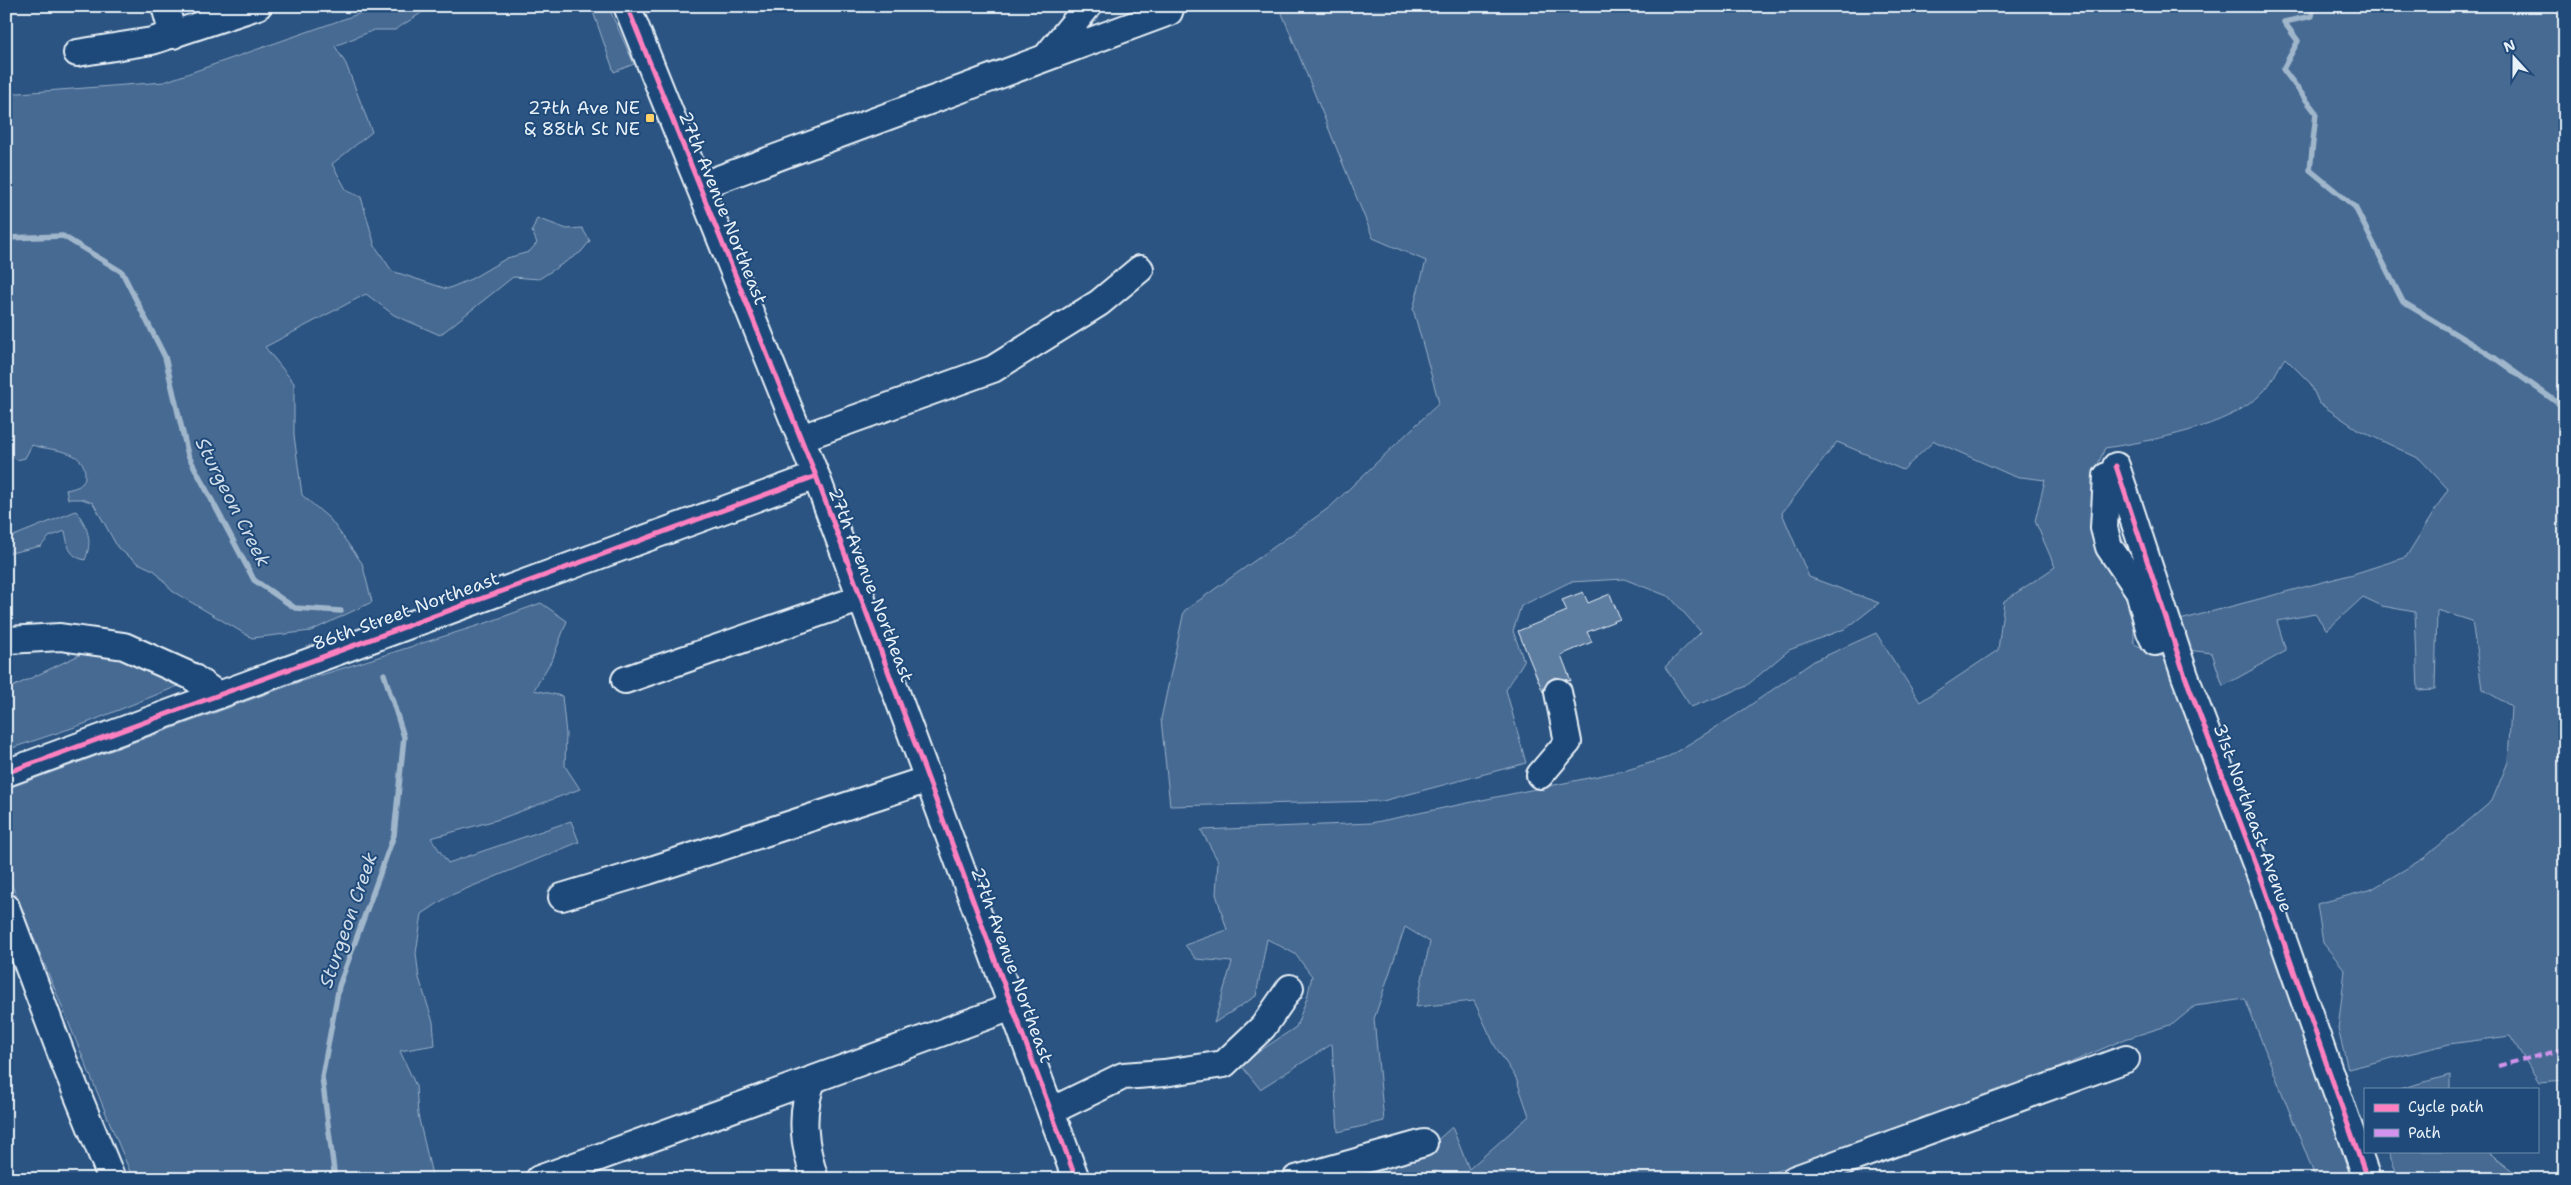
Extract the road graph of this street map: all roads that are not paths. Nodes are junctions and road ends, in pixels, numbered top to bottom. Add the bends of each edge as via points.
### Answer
1 (165, 6) edge
2 (258, 6) edge
3 (627, 6) edge
4 (1088, 6) edge
5 (1171, 6) edge
6 (173, 35) junction
7 (77, 53) dead end
8 (1046, 58) junction
9 (700, 186) junction
10 (1140, 269) dead end
11 (801, 438) junction
12 (2117, 469) dead end
13 (816, 476) junction
14 (862, 598) junction
15 (8, 640) dead end
16 (625, 680) dead end
17 (1558, 692) dead end
18 (218, 695) junction
19 (6, 773) edge
20 (1540, 775) dead end
21 (929, 779) junction
22 (562, 897) dead end
23 (6, 907) edge
24 (1290, 988) dead end
25 (1012, 1006) junction
26 (2126, 1059) dead end
27 (813, 1079) junction
28 (1051, 1111) junction
29 (1424, 1143) dead end
30 (112, 1179) edge
31 (539, 1179) edge
32 (815, 1179) edge
33 (1076, 1179) edge
34 (1296, 1179) edge
35 (1796, 1179) edge
36 (2367, 1179) edge

1 - 6 street
2 - 6 street
3 - 9 street, 27th Avenue Northeast
4 - 8 street
5 - 8 street via 1169,12
6 - 7 street
8 - 9 street
9 - 11 street, 27th Avenue Northeast
10 - 11 street via 1099,303 992,369
11 - 13 street, 27th Avenue Northeast
12 - 36 street, 31st Northeast Avenue via 2172,636
13 - 14 street, 27th Avenue Northeast
13 - 18 street, 86th Street Northeast
14 - 16 street
14 - 21 street, 27th Avenue Northeast
15 - 18 street via 60,637 124,646 191,676
17 - 20 street via 1568,742
18 - 19 street, 86th Street Northeast
21 - 22 street
21 - 25 street, 27th Avenue Northeast
23 - 30 street
24 - 28 street via 1263,1027 1224,1064 1124,1076
25 - 27 street
25 - 28 street, 27th Avenue Northeast
26 - 35 street
27 - 31 street
27 - 32 street via 807,1094 803,1123
28 - 33 street, 27th Avenue Northeast
29 - 34 street

